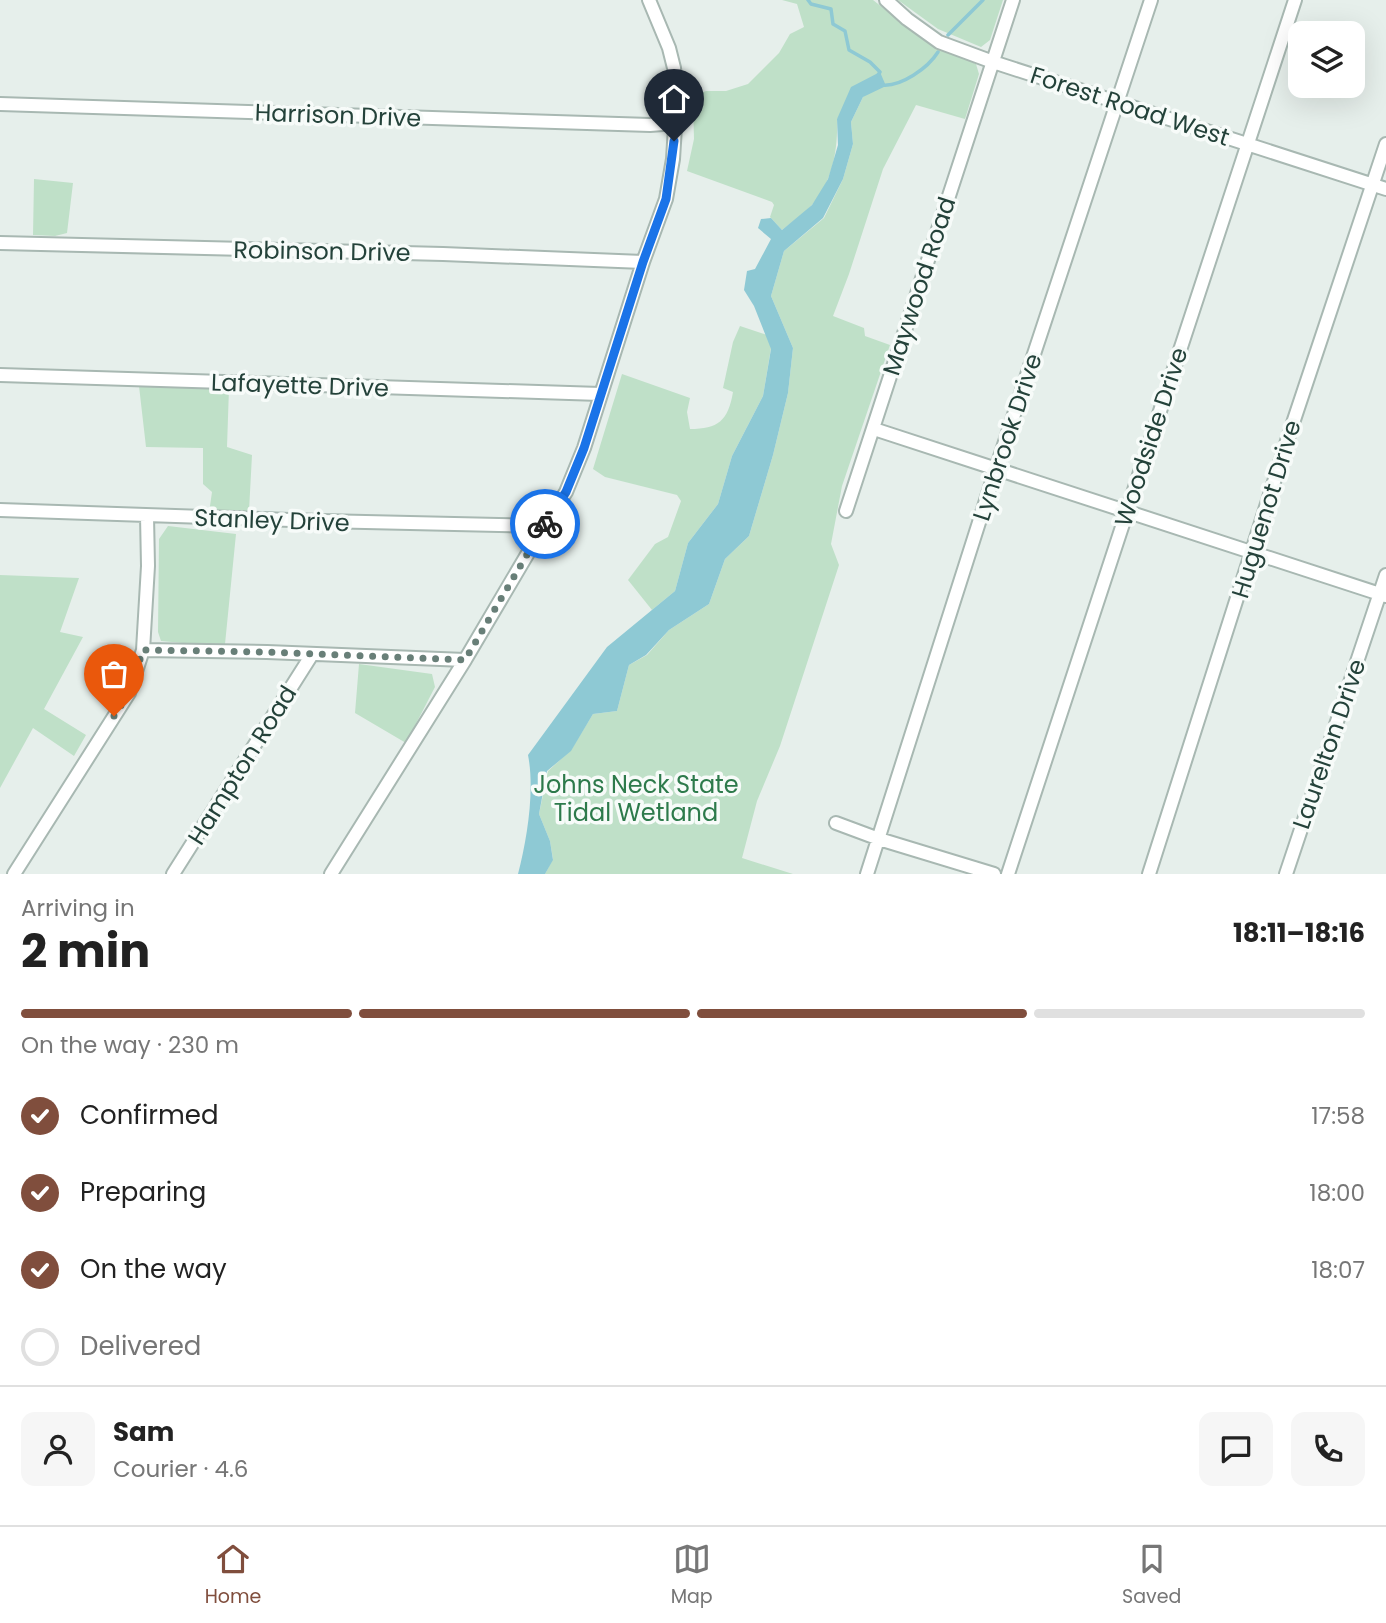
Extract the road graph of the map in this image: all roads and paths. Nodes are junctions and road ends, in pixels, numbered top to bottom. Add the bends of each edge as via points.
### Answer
1 (649, 0) edge
2 (886, 0) edge
3 (1013, 0) edge
4 (1151, 0) edge
5 (1295, 0) edge
6 (993, 62) junction
7 (1117, 102) junction
8 (0, 104) edge
9 (676, 123) junction
10 (1247, 143) junction
11 (1386, 144) edge
12 (1373, 185) junction
13 (1386, 190) edge
14 (0, 243) edge
15 (643, 262) junction
16 (0, 375) edge
17 (600, 394) junction
18 (874, 429) junction
19 (996, 469) junction
20 (0, 510) edge
21 (846, 511) dead end
22 (1126, 511) junction
23 (147, 516) junction
24 (544, 526) junction
25 (1253, 552) junction
26 (1386, 575) edge
27 (1383, 595) edge
28 (143, 650) junction
29 (311, 656) junction
30 (465, 660) junction
31 (836, 823) dead end
32 (879, 839) junction
33 (14, 874) edge
34 (173, 874) edge
35 (331, 874) edge
36 (867, 874) edge
37 (993, 874) edge
38 (1008, 874) edge
39 (1149, 874) edge
40 (1286, 874) edge

1 - 9 street via 674,68
2 - 6 street, Forest Road West via 939,42
3 - 6 street, Maywood Road
4 - 7 street, Lynbrook Drive
5 - 10 street, Woodside Drive
6 - 7 street, Forest Road West
6 - 18 street, Maywood Road
7 - 10 street, Forest Road West
7 - 19 street, Lynbrook Drive
8 - 9 street, Harrison Drive
9 - 15 street via 666,199
10 - 12 street, Forest Road West
10 - 22 street, Woodside Drive
11 - 12 street, Huguenot Drive
12 - 13 street, Forest Road West
12 - 25 street, Huguenot Drive
14 - 15 street, Robinson Drive
15 - 17 street
16 - 17 street, Lafayette Drive
17 - 24 street via 566,492
18 - 19 street
18 - 21 street, Maywood Road
19 - 22 street
19 - 32 street, Lynbrook Drive
20 - 23 street, Stanley Drive
22 - 25 street
22 - 38 street, Woodside Drive
23 - 24 street, Stanley Drive
23 - 28 street
24 - 30 street
25 - 27 street
25 - 39 street, Huguenot Drive
26 - 27 street, Laurelton Drive
27 - 40 street, Laurelton Drive
28 - 29 street
28 - 33 street via 129,693
29 - 30 street
29 - 34 street, Hampton Road
30 - 35 street
31 - 32 street
32 - 36 street, Lynbrook Drive
32 - 37 street

